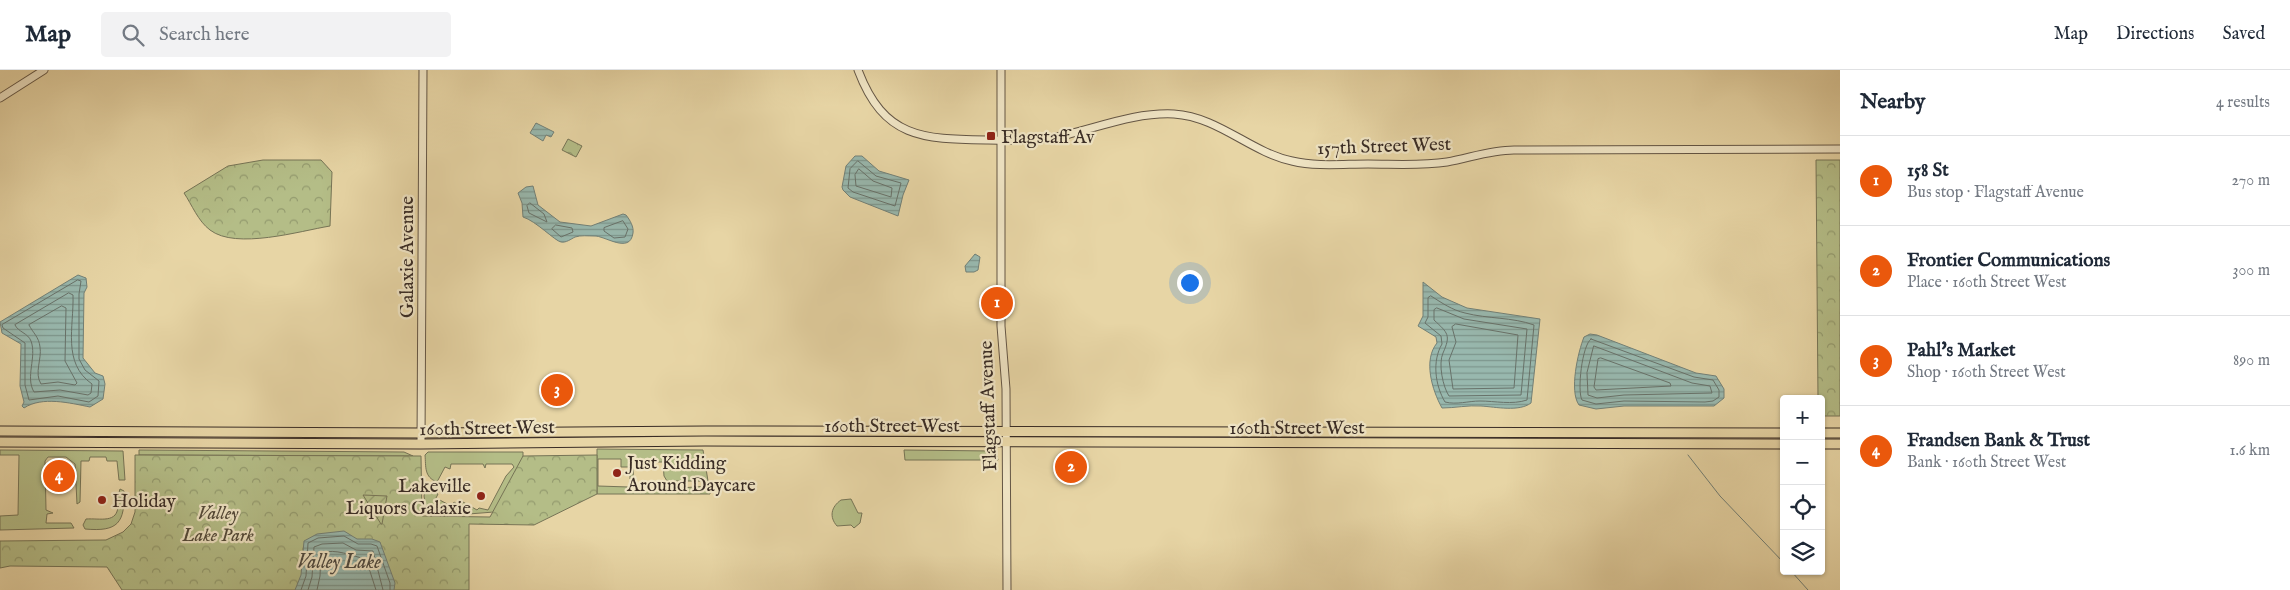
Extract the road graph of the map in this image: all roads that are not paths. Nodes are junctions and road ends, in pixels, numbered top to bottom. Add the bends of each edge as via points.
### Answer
1 (44, 70) edge
2 (423, 70) edge
3 (858, 70) edge
4 (1001, 70) edge
5 (0, 98) edge
6 (1001, 140) junction
7 (1840, 149) edge
8 (0, 431) edge
9 (1006, 431) junction
10 (1780, 433) edge
11 (1825, 433) edge
12 (1840, 433) edge
13 (421, 434) junction
14 (0, 442) edge
15 (1006, 442) junction
16 (421, 444) junction
17 (1780, 444) edge
18 (1825, 444) edge
19 (1840, 444) edge
20 (1008, 590) edge

1 - 5 street
2 - 13 street, Galaxie Avenue
3 - 6 street, 157th Street West via 876,106 902,128 936,139
4 - 6 street, Flagstaff Avenue
6 - 7 street, 157th Street West via 1051,138 1137,116 1172,114 1209,122 1280,158 1317,164 1428,164 1514,150
6 - 9 street, Flagstaff Avenue via 1001,335
8 - 13 main road, 160th Street West
9 - 10 main road, 160th Street West
9 - 13 main road, 160th Street West
9 - 15 street, Flagstaff Avenue
11 - 12 main road
13 - 16 street, Galaxie Avenue
14 - 16 main road, 160th Street West
15 - 16 main road, 160th Street West
15 - 17 main road, 160th Street West
15 - 20 street, Flagstaff Avenue
18 - 19 main road

